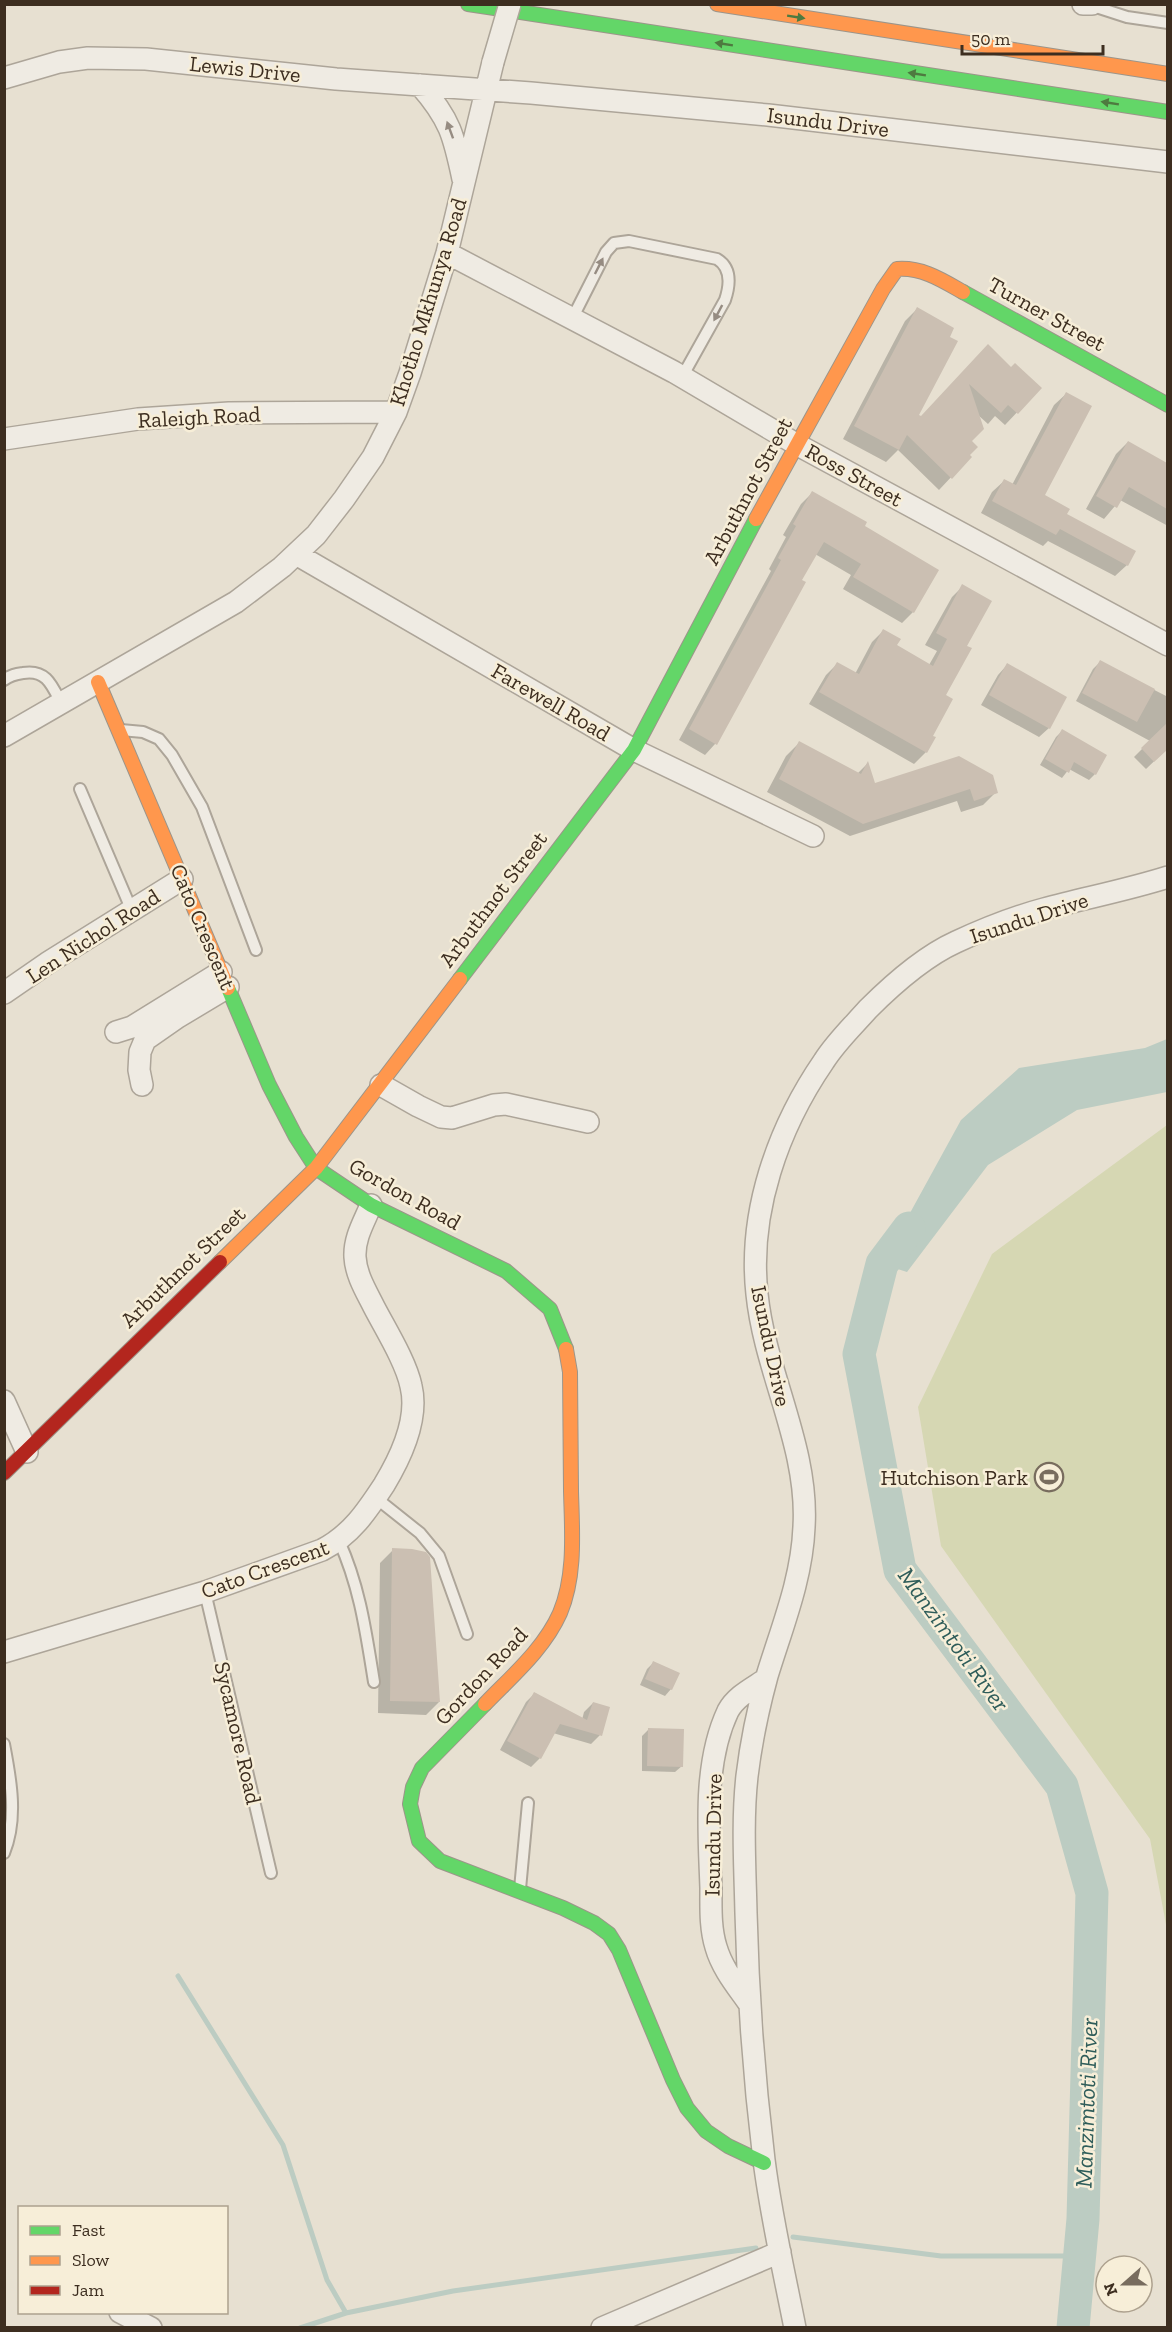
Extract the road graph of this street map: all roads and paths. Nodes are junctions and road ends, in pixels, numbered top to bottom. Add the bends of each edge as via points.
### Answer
1 (468, 4) edge
2 (510, 4) edge
3 (717, 4) edge
4 (1088, 5) edge
5 (1167, 23) edge
6 (1167, 66) edge
7 (1144, 71) junction
8 (1167, 74) edge
9 (4, 78) edge
10 (420, 85) junction
11 (487, 90) junction
12 (1167, 112) edge
13 (1167, 162) edge
14 (464, 182) junction
15 (447, 253) junction
16 (903, 268) joint
17 (572, 319) junction
18 (682, 377) junction
19 (1167, 405) edge
20 (396, 412) junction
21 (4, 439) edge
22 (796, 444) junction
23 (296, 554) junction
24 (1167, 645) edge
25 (4, 680) edge
26 (98, 682) junction
27 (62, 703) junction
28 (118, 729) junction
29 (4, 736) edge
30 (634, 750) junction
31 (80, 789) dead end
32 (813, 836) dead end
33 (1167, 877) edge
34 (182, 879) junction
35 (132, 911) junction
36 (256, 950) dead end
37 (225, 980) junction
38 (4, 993) edge
39 (116, 1032) dead end
40 (381, 1084) junction
41 (142, 1085) dead end
42 (588, 1122) dead end
43 (316, 1168) junction
44 (371, 1205) junction
45 (4, 1401) edge
46 (27, 1452) junction
47 (4, 1473) edge
48 (376, 1498) junction
49 (339, 1541) junction
50 (205, 1592) junction
51 (467, 1634) dead end
52 (4, 1652) edge
53 (766, 1679) junction
54 (374, 1682) dead end
55 (4, 1744) edge
56 (528, 1803) dead end
57 (4, 1853) edge
58 (271, 1874) dead end
59 (520, 1892) junction
60 (748, 2002) junction
61 (764, 2163) junction
62 (780, 2252) junction
63 (122, 2314) edge
64 (151, 2328) edge
65 (602, 2328) edge
66 (795, 2328) edge

12 -> 1 main road
2 - 11 street, Khotho Mkhunya Road, bridge
3 -> 7 main road
4 - 5 lane via 1127,17
6 - 7 main road
7 - 8 main road
9 - 10 street, Lewis Drive via 88,58 146,59
10 - 11 street, Lewis Drive
14 -> 10 street via 448,122
11 - 13 street, Isundu Drive via 768,115
11 - 14 street, Khotho Mkhunya Road
14 - 15 street, Khotho Mkhunya Road
15 - 17 street, Ross Street
15 - 20 street, Khotho Mkhunya Road
16 - 19 main road, Turner Street via 933,275
16 - 22 main road, Arbuthnot Street via 897,269 883,289
17 - 18 street, Ross Street
17 -> 18 lane via 606,252 621,240 717,259 728,270 729,290
18 - 22 street, Ross Street
20 - 21 street, Raleigh Road via 229,413 138,419
20 - 23 street, Khotho Mkhunya Road via 373,457 344,499
22 - 24 street, Ross Street
22 - 30 main road, Arbuthnot Street
23 - 26 street, Khotho Mkhunya Road via 237,602
23 - 30 street, Farewell Road
25 - 27 lane via 17,674 39,673 51,681
26 - 27 street, Khotho Mkhunya Road
26 - 28 main road, Cato Crescent
27 - 29 street, Khotho Mkhunya Road
28 - 34 main road, Cato Crescent
28 - 36 lane via 143,732 159,739 172,755 202,807
30 - 32 street, Farewell Road
30 - 40 main road, Arbuthnot Street
31 - 35 lane
33 - 53 street, Isundu Drive via 1014,918 952,944 885,992 826,1057 804,1091 785,1130 763,1196 756,1237 756,1294 800,1469 805,1526 792,1598
34 - 35 street, Len Nichol Road
34 - 37 main road, Cato Crescent
35 - 38 street, Len Nichol Road
37 - 39 street
37 - 41 street via 146,1040 140,1052
37 - 43 main road, Cato Crescent via 269,1086
40 - 42 street via 441,1117 460,1117 506,1104
40 - 43 main road, Arbuthnot Street
43 - 44 main road, Gordon Road
43 - 46 main road, Arbuthnot Street
44 - 48 street, Cato Crescent via 357,1236 357,1272 411,1386 412,1419 392,1471
44 - 59 main road, Gordon Road via 506,1271 550,1309 565,1342 570,1372 572,1552 568,1590 556,1620 530,1658 422,1768 410,1803 419,1841 440,1861
45 - 46 street
46 - 47 main road, Arbuthnot Street
48 - 49 street, Cato Crescent
48 - 51 lane via 420,1533 439,1556
49 - 50 street, Cato Crescent
49 - 54 lane via 362,1608
50 - 52 street, Cato Crescent
50 - 58 lane, Sycamore Road
53 - 60 street, Isundu Drive via 747,1782 744,1836
53 - 60 street, Isundu Drive via 729,1709 719,1735 710,1812 715,1945 720,1961
55 - 57 lane via 13,1815 11,1838
56 - 59 lane
59 - 61 main road, Gordon Road via 594,1923 609,1934 687,2108 706,2131
60 - 61 street, Isundu Drive
61 - 62 street, Isundu Drive
62 - 65 street
62 - 66 street, Isundu Drive
63 - 64 street

